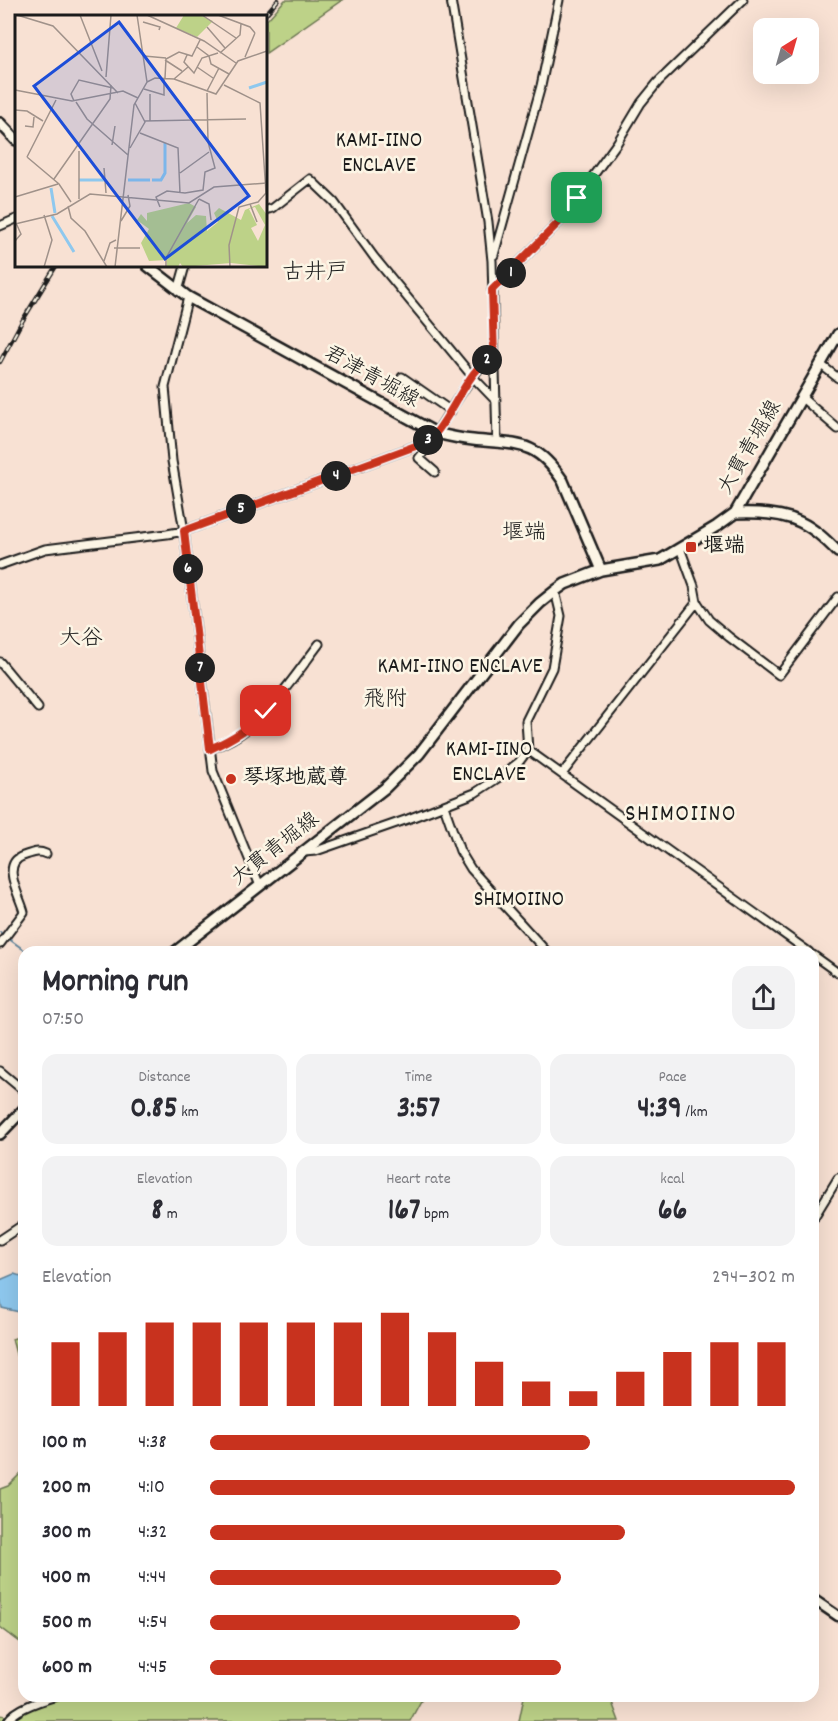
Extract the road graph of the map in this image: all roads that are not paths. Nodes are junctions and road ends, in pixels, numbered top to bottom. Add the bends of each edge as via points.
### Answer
1 (451, 0) edge
2 (560, 0) edge
3 (743, 0) edge
4 (0, 123) edge
5 (15, 139) edge
6 (267, 210) edge
7 (15, 219) edge
8 (0, 226) edge
9 (492, 261) junction
10 (149, 267) edge
11 (185, 267) edge
12 (492, 290) junction
13 (178, 291) junction
14 (188, 297) junction
15 (838, 335) edge
16 (494, 357) junction
17 (820, 364) junction
18 (472, 376) junction
19 (402, 377) dead end
20 (838, 378) edge
21 (801, 397) junction
22 (496, 401) junction
23 (451, 411) junction
24 (838, 429) edge
25 (438, 433) junction
26 (497, 442) junction
27 (435, 472) dead end
28 (735, 513) junction
29 (184, 531) junction
30 (680, 548) junction
31 (838, 552) edge
32 (0, 565) edge
33 (602, 570) junction
34 (555, 591) junction
35 (838, 597) edge
36 (697, 602) junction
37 (319, 644) dead end
38 (0, 662) edge
39 (38, 708) dead end
40 (210, 749) junction
41 (528, 750) junction
42 (562, 774) junction
43 (444, 806) junction
44 (304, 852) junction
45 (46, 854) dead end
46 (260, 886) junction
47 (0, 944) edge
48 (183, 946) edge
49 (542, 946) edge
50 (801, 946) edge
51 (819, 960) edge
52 (838, 973) edge
53 (0, 1071) edge
54 (18, 1086) edge
55 (18, 1115) edge
56 (0, 1134) edge
57 (838, 1178) edge
58 (819, 1209) edge
59 (18, 1228) edge
60 (0, 1239) edge
61 (819, 1603) edge
62 (838, 1616) edge
63 (38, 1702) edge
64 (8, 1721) edge

1 - 9 street via 484,188
2 - 9 street via 541,86
3 - 12 street via 658,82 561,220
4 - 5 main road
6 - 18 street via 310,179 334,202
7 - 8 street
9 - 12 street
10 - 13 main road, 君津青堀線
11 - 13 street
12 - 16 street
13 - 14 main road, 君津青堀線
14 - 25 main road, 君津青堀線
14 - 29 street via 165,387
15 - 17 main road, 大貫青堀線
16 - 18 street
16 - 22 street
17 - 20 street
17 - 21 main road, 大貫青堀線
18 - 22 street
18 - 23 street
19 - 23 street
21 - 24 street
21 - 28 main road, 大貫青堀線
22 - 26 street
23 - 25 street
25 - 26 main road, 君津青堀線
25 - 27 street via 420,456 420,461
25 - 29 street via 421,444
26 - 33 main road, 君津青堀線 via 524,446 556,470
28 - 30 main road, 大貫青堀線
28 - 31 main road via 781,516 800,522
29 - 32 street via 45,549
29 - 40 street
30 - 33 main road, 大貫青堀線 via 654,562
30 - 36 street
33 - 34 main road, 大貫青堀線
34 - 41 street via 561,616 552,668 526,721
34 - 44 main road, 大貫青堀線 via 519,624 405,769
35 - 36 street via 779,675 709,620
36 - 42 street
37 - 40 street via 266,711 246,730
38 - 39 street
40 - 46 street via 213,771
41 - 42 street
41 - 43 street via 501,776
42 - 50 street
43 - 44 street
43 - 49 street via 460,851 471,869
44 - 46 main road, 大貫青堀線
45 - 47 street via 38,851 13,863 12,876 24,912
46 - 48 main road, 大貫青堀線
51 - 52 street
53 - 54 street
55 - 56 main road
57 - 58 street
59 - 60 street
61 - 62 street
63 - 64 street via 12,1714

